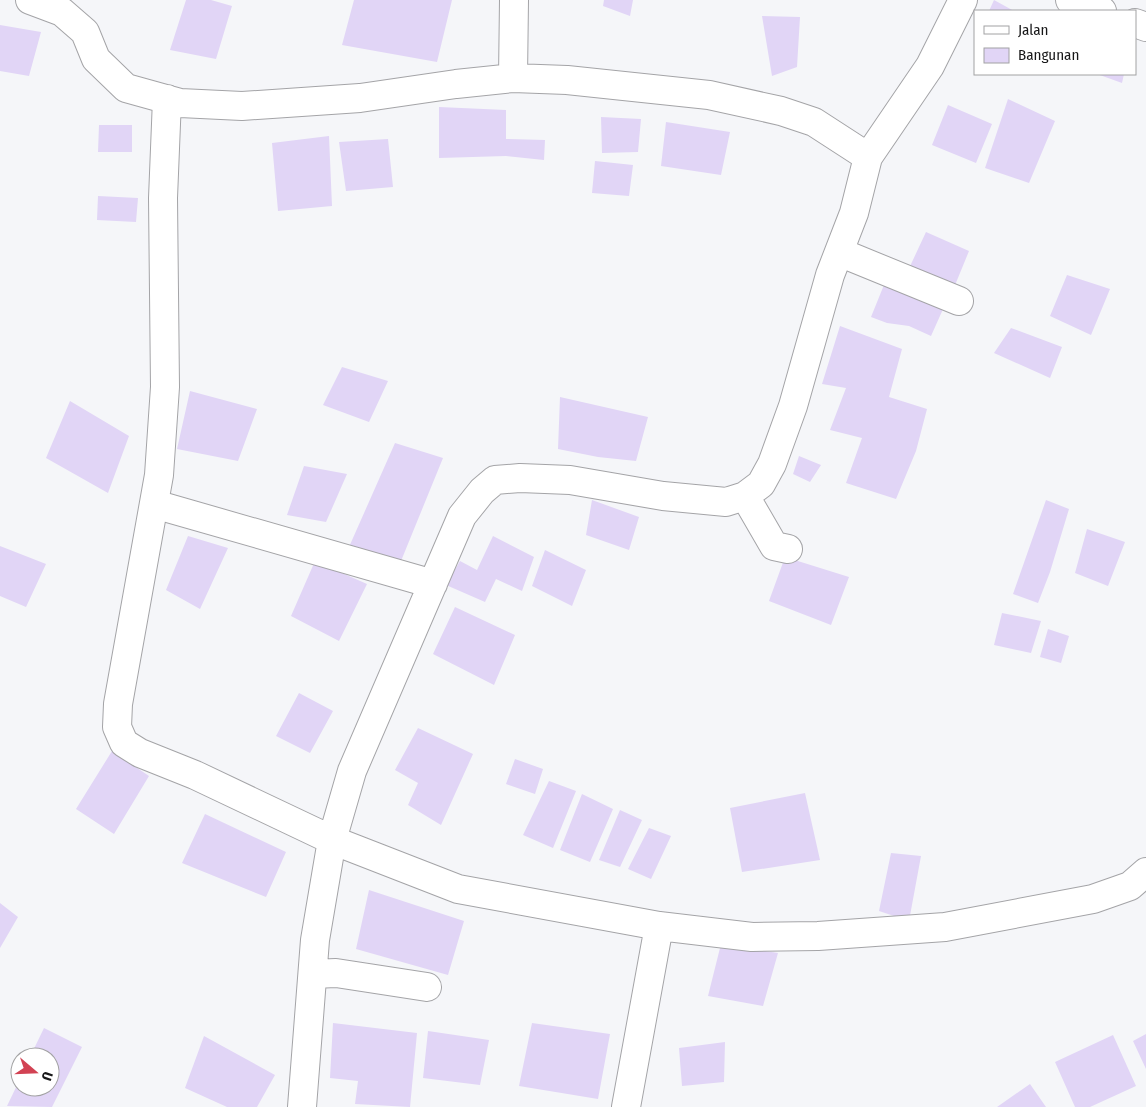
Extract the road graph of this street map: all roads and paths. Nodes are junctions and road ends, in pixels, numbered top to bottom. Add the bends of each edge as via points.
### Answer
1 (30, 0) edge
2 (514, 0) edge
3 (963, 0) edge
4 (1070, 0) edge
5 (1099, 10) edge
6 (513, 78) junction
7 (167, 99) junction
8 (868, 157) junction
9 (839, 252) junction
10 (959, 301) dead end
11 (745, 496) junction
12 (154, 504) junction
13 (788, 549) dead end
14 (433, 584) junction
15 (332, 840) junction
16 (1146, 872) edge
17 (659, 926) junction
18 (313, 974) junction
19 (427, 987) dead end
20 (302, 1107) edge
21 (626, 1107) edge

1 - 7 street via 62,12 85,32 96,59 126,88
2 - 6 street
3 - 8 street via 930,66
4 - 5 street
6 - 7 street via 360,98 242,106 180,103
6 - 8 street via 567,80 700,94 772,109 814,122
7 - 12 street via 163,198 165,388
8 - 9 street via 854,213
9 - 10 street
9 - 11 street via 793,406 772,464 761,484
11 - 13 street via 774,546
11 - 14 street via 726,502 663,496 570,480 495,480 462,516
12 - 14 street
12 - 15 street via 118,704 117,727 124,743
14 - 15 street via 352,771
15 - 17 street via 458,888
15 - 18 street via 315,940
16 - 17 street via 1130,886 1094,899 945,927 752,937
17 - 21 street
18 - 19 street via 336,973
18 - 20 street

